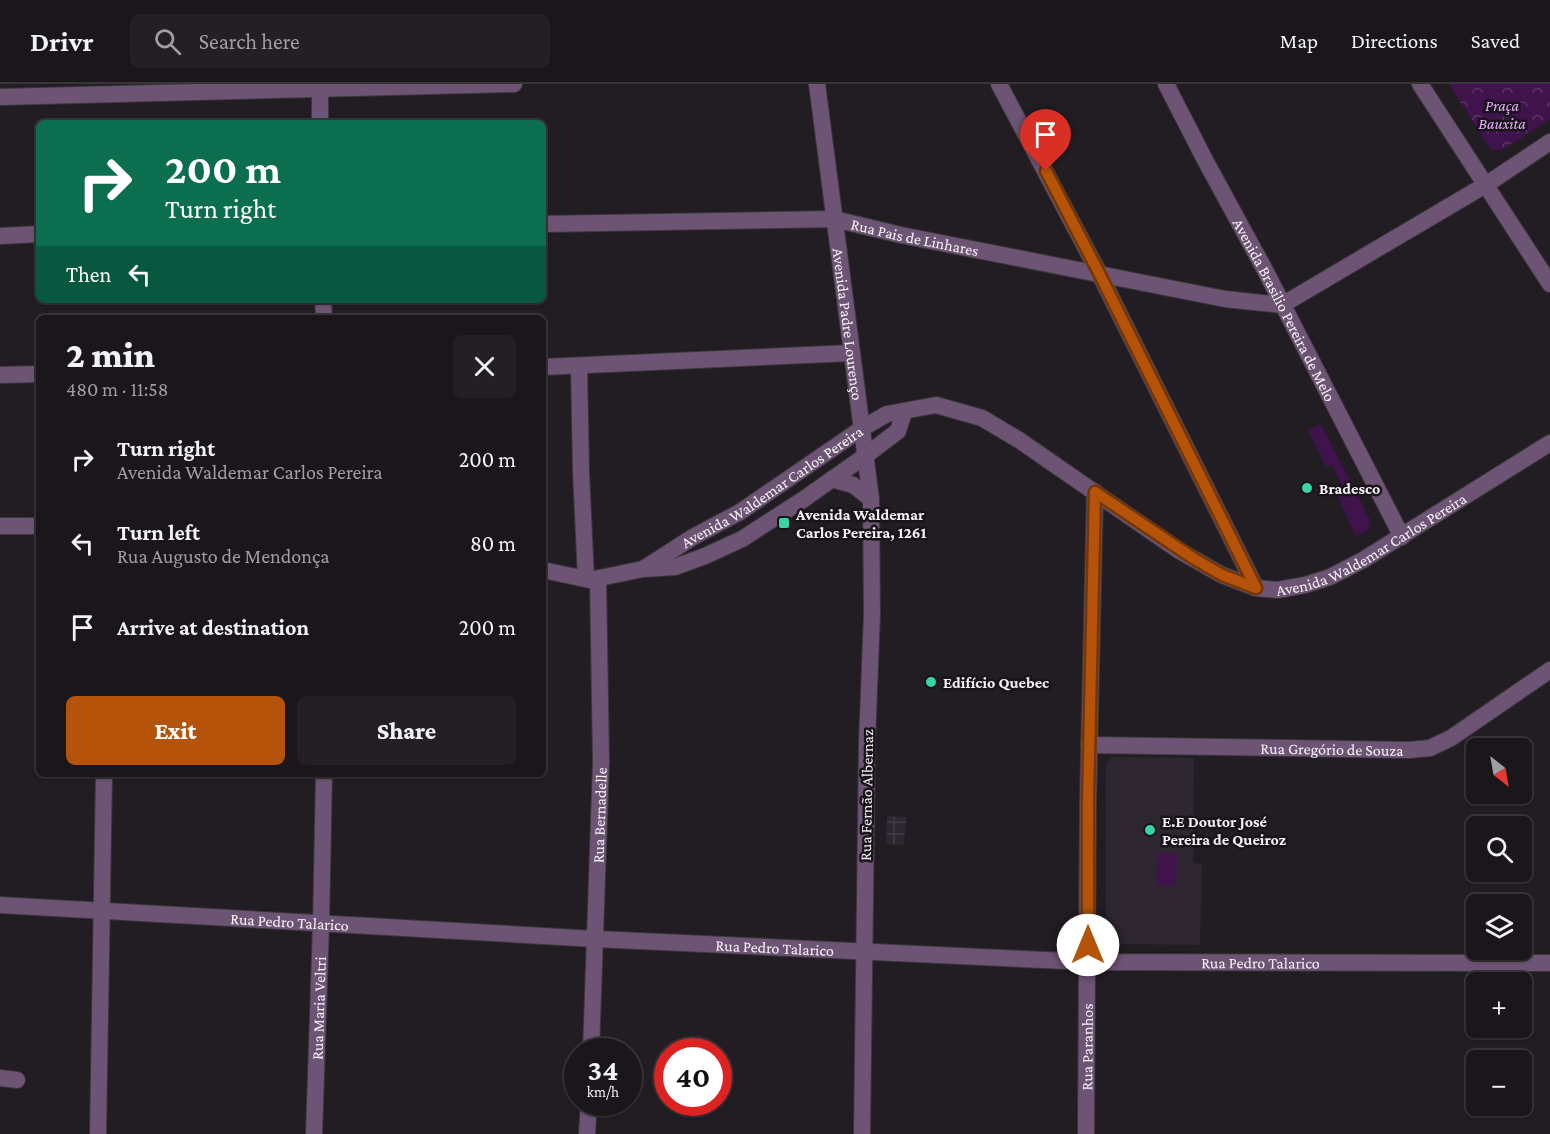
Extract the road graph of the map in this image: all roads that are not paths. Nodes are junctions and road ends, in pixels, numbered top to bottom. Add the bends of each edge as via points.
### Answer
1 (514, 84) edge
2 (818, 84) edge
3 (999, 84) edge
4 (1166, 84) edge
5 (1420, 84) edge
6 (320, 87) edge
7 (0, 97) edge
8 (320, 120) edge
9 (1550, 142) edge
10 (1486, 184) junction
11 (834, 219) junction
12 (546, 224) edge
13 (36, 234) edge
14 (0, 236) edge
15 (1099, 273) junction
16 (1550, 284) edge
17 (1282, 305) junction
18 (851, 353) junction
19 (546, 367) edge
20 (579, 367) junction
21 (36, 374) edge
22 (0, 375) edge
23 (904, 412) junction
24 (861, 429) junction
25 (1550, 443) edge
26 (866, 456) junction
27 (832, 479) junction
28 (1095, 492) junction
29 (871, 499) junction
30 (0, 526) edge
31 (36, 526) edge
32 (1402, 537) junction
33 (643, 569) junction
34 (546, 571) edge
35 (592, 579) junction
36 (1256, 588) junction
37 (1550, 670) edge
38 (1089, 745) junction
39 (104, 777) edge
40 (324, 777) edge
41 (0, 905) edge
42 (101, 912) junction
43 (321, 924) junction
44 (596, 939) junction
45 (864, 951) junction
46 (1088, 962) junction
47 (1550, 963) edge
48 (592, 1038) edge
49 (588, 1116) edge
50 (98, 1134) edge
51 (314, 1134) edge
52 (587, 1134) edge
53 (862, 1134) edge
54 (1086, 1134) edge

1 - 6 street
2 - 11 street, Avenida Padre Lourenço
3 - 15 street
4 - 17 street, Avenida Brasilio Pereira de Melo
5 - 10 street
6 - 7 street
6 - 8 street
9 - 10 street
10 - 16 street
10 - 17 street
11 - 12 street, Rua Pais de Linhares
11 - 15 street, Rua Pais de Linhares
11 - 18 street, Avenida Padre Lourenço
13 - 14 street
15 - 17 street, Rua Pais de Linhares via 1225,299
15 - 36 street
17 - 32 street, Avenida Brasilio Pereira de Melo
18 - 20 street
18 - 24 street, Avenida Padre Lourenço
19 - 20 street
20 - 35 street, Rua Bernadelle via 581,472
21 - 22 street
23 - 24 street, Avenida Waldemar Carlos Pereira via 887,414
23 - 26 street, Avenida Waldemar Carlos Pereira via 898,431
23 - 28 street, Avenida Waldemar Carlos Pereira via 936,405 982,418
24 - 26 street, Avenida Padre Lourenço
24 - 33 street, Avenida Waldemar Carlos Pereira via 740,512
25 - 32 street, Avenida Waldemar Carlos Pereira
26 - 27 street, Avenida Waldemar Carlos Pereira
26 - 29 street, Rua Fernão Albernaz
27 - 29 street via 854,485
27 - 33 street, Avenida Waldemar Carlos Pereira via 742,539 675,567
28 - 36 street, Avenida Waldemar Carlos Pereira via 1179,550
28 - 38 street, Rua Paranhos
29 - 45 street, Rua Fernão Albernaz
30 - 31 street
32 - 36 street, Avenida Waldemar Carlos Pereira via 1330,577 1277,590
33 - 35 street, Avenida Waldemar Carlos Pereira
34 - 35 street, Avenida Waldemar Carlos Pereira
35 - 44 street, Rua Bernadelle via 601,761
37 - 38 street, Rua Gregório de Souza via 1451,738 1430,748
38 - 46 street, Rua Paranhos
39 - 42 street
40 - 43 street, Rua Maria Veltri
41 - 42 street, Rua Pedro Talarico
42 - 43 street, Rua Pedro Talarico
42 - 50 street
43 - 44 street, Rua Pedro Talarico
43 - 51 street, Rua Maria Veltri
44 - 45 street, Rua Pedro Talarico
44 - 48 street, Rua Bernadelle
45 - 46 street, Rua Pedro Talarico
45 - 53 street, Rua Fernão Albernaz
46 - 47 street, Rua Pedro Talarico
46 - 54 street, Rua Paranhos
49 - 52 street

